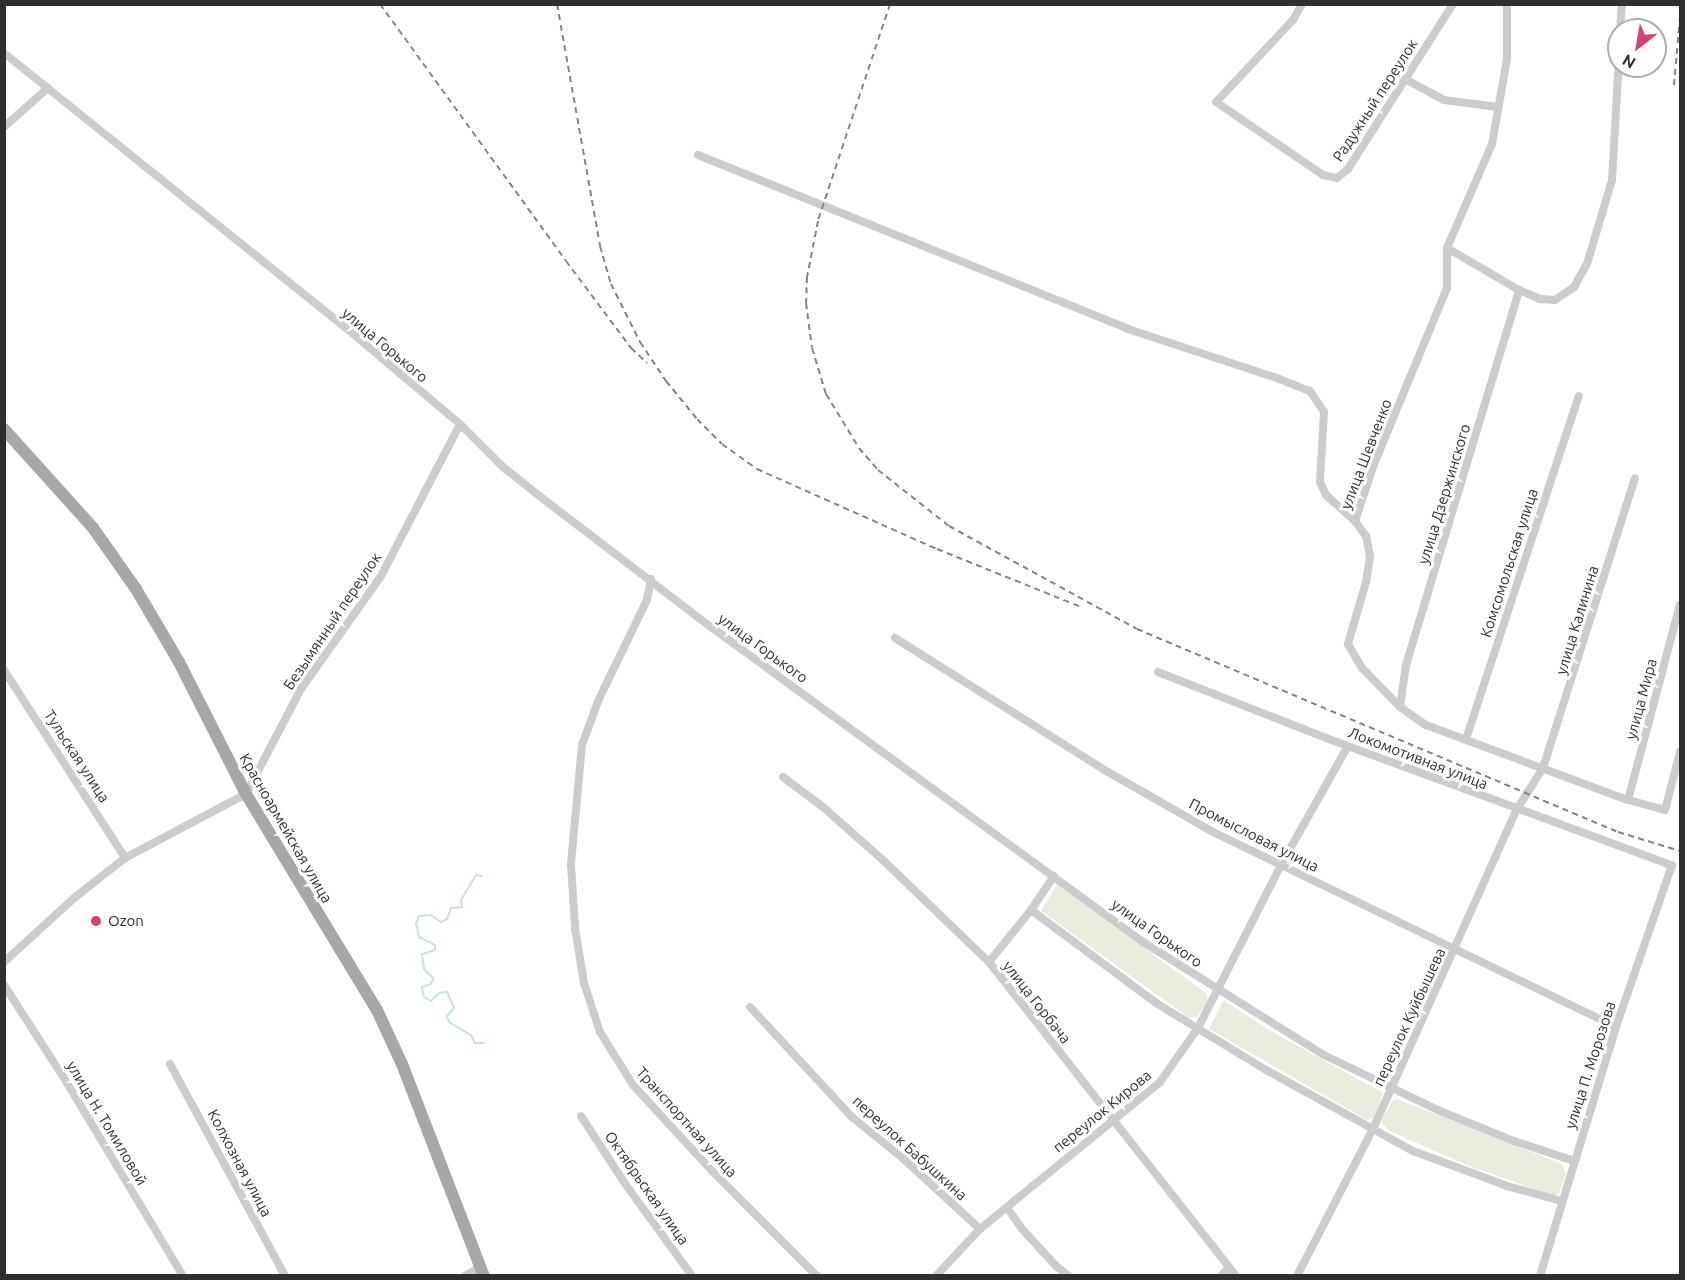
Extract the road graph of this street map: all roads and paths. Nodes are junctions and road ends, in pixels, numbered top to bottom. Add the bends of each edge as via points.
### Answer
1 (1302, 4) edge
2 (1453, 4) edge
3 (1507, 4) edge
4 (4, 53) edge
5 (1618, 78) edge
6 (1405, 79) junction
7 (48, 88) junction
8 (1498, 107) junction
9 (4, 127) edge
10 (698, 156) dead end
11 (1448, 248) junction
12 (1519, 290) junction
13 (1579, 396) dead end
14 (460, 424) junction
15 (4, 429) edge
16 (1635, 478) dead end
17 (1355, 521) junction
18 (651, 579) junction
19 (1680, 605) edge
20 (896, 638) dead end
21 (4, 670) edge
22 (1158, 672) dead end
23 (1400, 707) junction
24 (1466, 739) junction
25 (1348, 746) junction
26 (1680, 752) edge
27 (1543, 768) junction
28 (783, 777) dead end
29 (246, 794) junction
30 (1628, 800) junction
31 (1518, 809) junction
32 (126, 858) junction
33 (1282, 863) junction
34 (1672, 865) joint
35 (1054, 876) junction
36 (1031, 910) junction
37 (1455, 948) junction
38 (4, 962) edge
39 (989, 962) junction
40 (4, 986) edge
41 (1217, 990) junction
42 (750, 1007) dead end
43 (1616, 1027) junction
44 (1198, 1028) junction
45 (170, 1064) dead end
46 (1390, 1088) junction
47 (581, 1116) dead end
48 (1114, 1119) junction
49 (1373, 1129) junction
50 (1574, 1161) junction
51 (1561, 1201) junction
52 (1007, 1208) junction
53 (980, 1229) junction
54 (1229, 1267) junction
55 (482, 1271) edge
56 (183, 1275) edge
57 (285, 1275) edge
58 (465, 1275) edge
59 (692, 1275) edge
60 (817, 1275) edge
61 (936, 1275) edge
62 (1069, 1275) edge
63 (1221, 1275) edge
64 (1236, 1275) edge
65 (1297, 1275) edge
66 (1540, 1275) edge

1 - 6 street, Радужный переулок via 1293,20 1216,102 1323,175 1337,178 1348,169
2 - 6 street, Радужный переулок
3 - 8 street via 1507,59
4 - 7 street, улица Горького
5 - 12 street via 1612,180 1587,264 1574,287 1555,300 1540,299
6 - 8 street via 1444,100
7 - 9 street
7 - 14 street, улица Горького
8 - 11 street via 1491,144
10 - 17 street via 1128,329 1310,392 1324,412 1320,482 1326,495
11 - 12 street
11 - 17 street, улица Шевченко via 1447,288 1374,464
12 - 23 street, улица Дзержинского via 1406,665
13 - 24 street, Комсомольская улица
14 - 18 street, улица Горького via 503,467
14 - 29 street, Безымянный переулок via 381,576 300,689
15 - 29 main road, Красноармейская улица via 93,528 136,589 179,662
16 - 27 street, улица Калинина
17 - 23 street, улица Шевченко via 1366,536 1371,557 1348,644 1362,668
18 - 35 street, улица Горького via 707,624
18 - 60 street, Транспортная улица via 646,600 599,699 582,745 571,864 584,983 600,1032 633,1085
19 - 30 street, улица Мира
20 - 33 street, Промысловая улица via 1108,772 1215,833
21 - 32 street, Тульская улица
22 - 25 street, Локомотивная улица
23 - 24 street, улица Шевченко via 1426,725
24 - 27 street, улица Шевченко
25 - 31 street, Локомотивная улица
25 - 33 street, переулок Кирова
26 - 30 street, улица Шевченко via 1665,810
27 - 30 street, улица Шевченко
27 - 31 street, переулок Куйбышева
28 - 39 street, улица Горбача via 824,807
29 - 32 street
29 - 55 main road, Красноармейская улица via 377,1010 402,1064
31 - 34 street, Локомотивная улица
31 - 37 street, переулок Куйбышева
32 - 38 street via 74,898
33 - 37 street, Промысловая улица via 1393,921
33 - 41 street, переулок Кирова
34 - 43 street, улица П. Морозова
35 - 36 street
35 - 41 street, улица Горького via 1143,942
36 - 39 street
36 - 44 street via 1156,1003
37 - 43 street, Промысловая улица
37 - 46 street, переулок Куйбышева
39 - 48 street, улица Горбача
40 - 56 street, улица Н. Томиловой
41 - 44 street, переулок Кирова
41 - 46 street, улица Горького via 1324,1055
42 - 53 street, переулок Бабушкина via 852,1118
43 - 50 street, улица П. Морозова
44 - 48 street, переулок Кирова via 1160,1082
44 - 49 street
45 - 57 street, Колхозная улица
46 - 49 street, переулок Куйбышева
46 - 50 street, улица Горького via 1488,1131
47 - 59 street, Октябрьская улица
48 - 52 street, переулок Кирова
48 - 54 street, улица Горбача
49 - 51 street via 1413,1151 1507,1186
49 - 65 street, переулок Куйбышева
50 - 51 street, улица П. Морозова
51 - 66 street, улица П. Морозова
52 - 53 street, переулок Кирова
52 - 62 street via 1056,1266
53 - 61 street, переулок Кирова
54 - 63 street
54 - 64 street, улица Горбача
55 - 58 street

